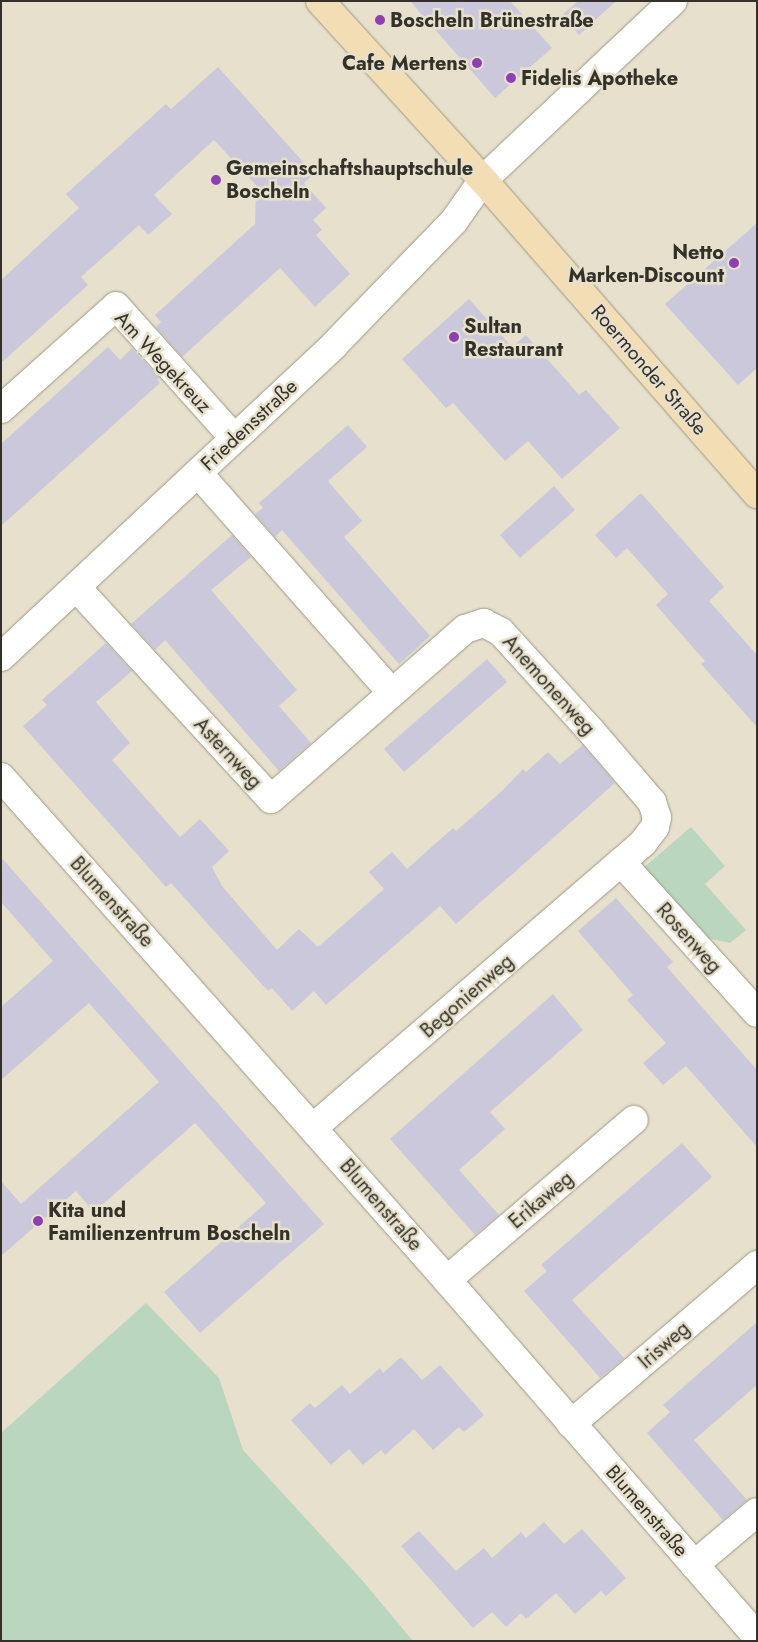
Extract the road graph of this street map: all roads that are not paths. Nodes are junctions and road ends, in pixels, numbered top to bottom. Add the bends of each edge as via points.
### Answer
1 (320, 1) edge
2 (673, 1) edge
3 (483, 180) junction
4 (1, 409) edge
5 (234, 438) junction
6 (198, 473) junction
7 (757, 494) edge
8 (76, 587) junction
9 (1, 657) edge
10 (392, 693) junction
11 (1, 777) edge
12 (621, 862) junction
13 (757, 1013) edge
14 (634, 1120) dead end
15 (313, 1128) junction
16 (757, 1265) edge
17 (447, 1280) junction
18 (571, 1424) junction
19 (757, 1512) edge
20 (694, 1565) junction
21 (757, 1636) edge

1 - 3 main road, Roermonder Straße
2 - 3 street, Friedensstraße
3 - 5 street, Friedensstraße via 454,221 334,345
3 - 7 main road, Roermonder Straße
4 - 5 street, Am Wegekreuz via 116,306
5 - 6 street, Friedensstraße
6 - 8 street, Friedensstraße
6 - 10 street
8 - 9 street, Friedensstraße
8 - 10 street, Asternweg via 271,799
10 - 12 street, Anemonenweg via 465,629 484,623 501,632 652,802 657,816 655,827 643,843
11 - 15 street, Blumenstraße
12 - 13 street, Rosenweg
12 - 15 street, Begonienweg
14 - 17 street, Erikaweg
15 - 17 street, Blumenstraße
16 - 18 street, Irisweg
17 - 18 street, Blumenstraße
18 - 20 street, Blumenstraße
19 - 20 street
20 - 21 street, Blumenstraße

